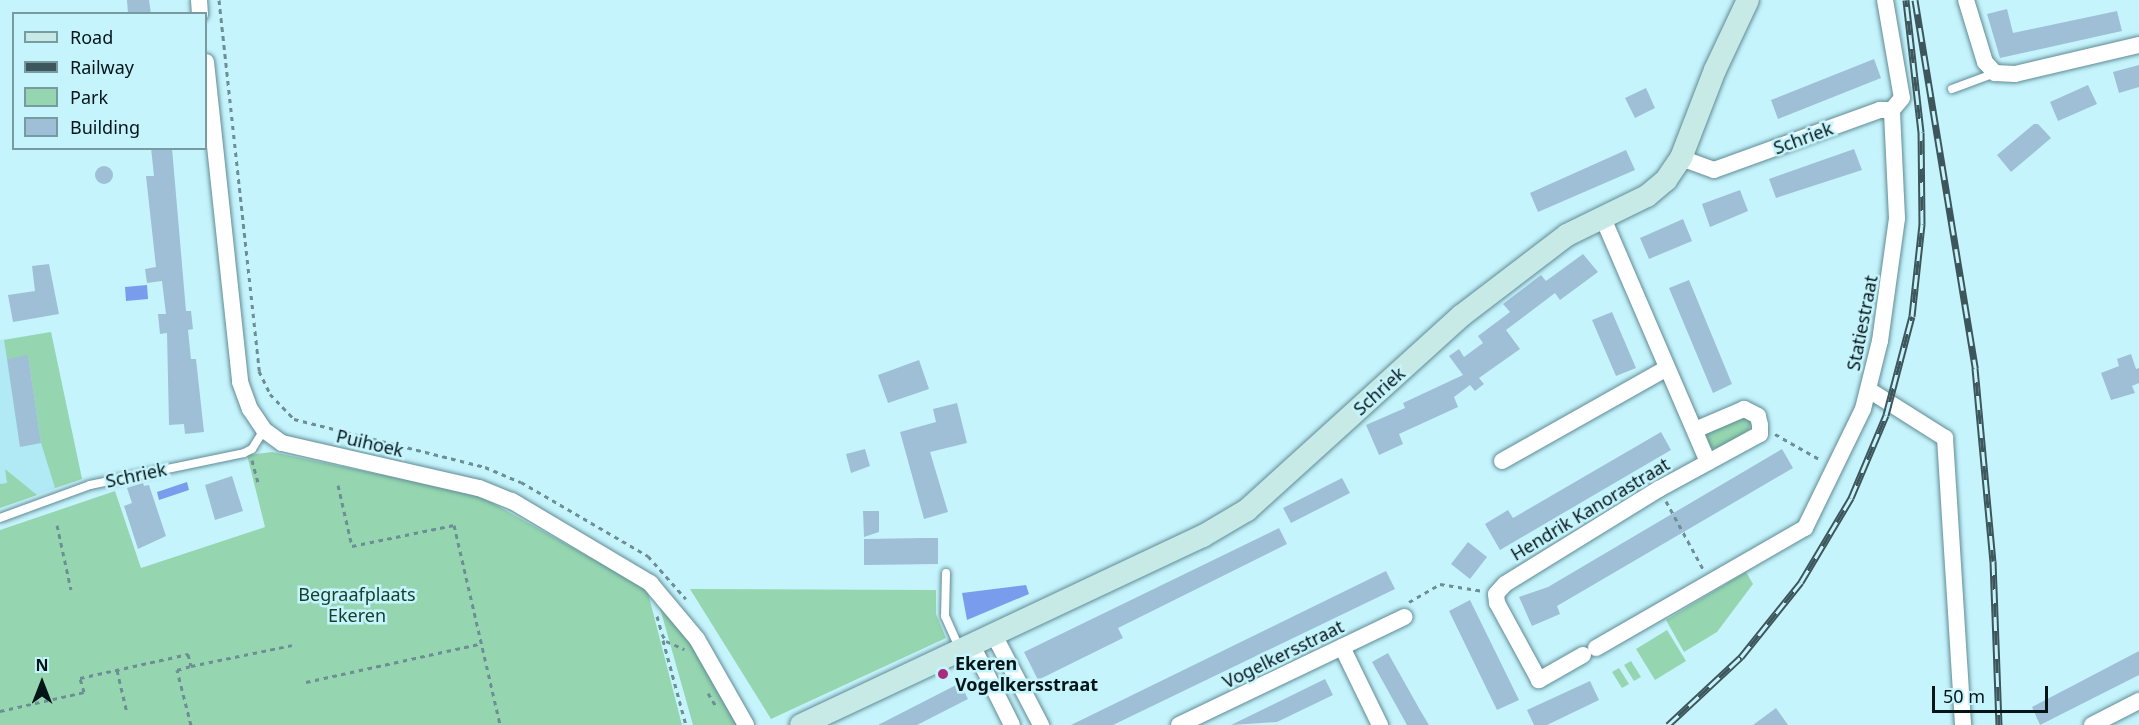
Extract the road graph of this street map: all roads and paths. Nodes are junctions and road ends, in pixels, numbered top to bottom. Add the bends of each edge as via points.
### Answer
1 (219, 0) edge
2 (1748, 0) edge
3 (1885, 0) edge
4 (1966, 0) edge
5 (2139, 45) edge
6 (1990, 67) junction
7 (207, 71) edge
8 (1952, 88) dead end
9 (1892, 110) junction
10 (1681, 158) junction
11 (1602, 216) junction
12 (1667, 368) junction
13 (1869, 390) junction
14 (1760, 425) junction
15 (264, 430) junction
16 (1695, 430) junction
17 (244, 453) junction
18 (1502, 461) dead end
19 (1708, 462) junction
20 (1836, 468) junction
21 (258, 482) dead end
22 (339, 485) dead end
23 (1659, 489) junction
24 (0, 518) edge
25 (57, 525) dead end
26 (946, 573) dead end
27 (1710, 581) junction
28 (71, 590) dead end
29 (1496, 594) junction
30 (691, 606) dead end
31 (656, 610) dead end
32 (1404, 617) joint
33 (994, 635) junction
34 (479, 644) junction
35 (292, 645) dead end
36 (1342, 647) junction
37 (966, 648) junction
38 (191, 666) junction
39 (117, 670) junction
40 (306, 682) dead end
41 (2139, 701) edge
42 (0, 711) edge
43 (127, 713) dead end
44 (191, 725) edge
45 (500, 725) edge
46 (686, 725) edge
47 (746, 725) edge
48 (801, 725) edge
49 (1012, 725) edge
50 (1041, 725) edge
51 (1179, 725) edge
52 (1380, 725) edge
53 (1963, 725) edge
54 (2092, 725) edge

1 - 30 path via 259,371 270,394 294,419 485,467 521,482 648,556
2 - 10 street, Schriek
3 - 9 street, Statiestraat via 1902,98
4 - 6 street
5 - 6 street via 2015,74
6 - 8 lane
7 - 15 street, Puihoek via 240,382 250,409
9 - 10 street, Schriek via 1880,110 1714,170
9 - 13 street, Statiestraat via 1897,156 1894,254
10 - 11 street, Schriek via 1666,180 1647,196
11 - 12 street
11 - 33 street, Schriek via 1548,249 1461,316 1247,510 1203,536
12 - 16 street
12 - 18 street
13 - 20 street
13 - 53 street, Statiestraat via 1945,438
14 - 16 street via 1758,416 1744,409
14 - 19 street, Hendrik Kanorastraat via 1760,434
14 - 20 path
15 - 17 lane via 252,449
15 - 47 street, Puihoek via 282,443 478,488 512,501 650,583 697,639
16 - 19 street
17 - 21 path via 253,461
17 - 24 lane, Schriek via 90,485
19 - 23 street, Hendrik Kanorastraat
20 - 27 street via 1805,528
22 - 34 path via 352,546 454,525
23 - 27 path
23 - 29 street, Hendrik Kanorastraat via 1505,584
25 - 28 path
26 - 37 lane via 945,616
27 - 29 street via 1539,680 1497,603
29 - 32 path via 1440,584 1411,598
31 - 46 path
32 - 36 street, Vogelkersstraat
33 - 37 street, Schriek
33 - 50 street
34 - 40 path
34 - 45 path
35 - 38 path
36 - 51 street, Vogelkersstraat
36 - 52 street
37 - 48 street, Schriek
37 - 49 street
38 - 39 path via 188,654
38 - 44 path via 177,670
39 - 42 path via 80,678 84,692
39 - 43 path
41 - 54 street

